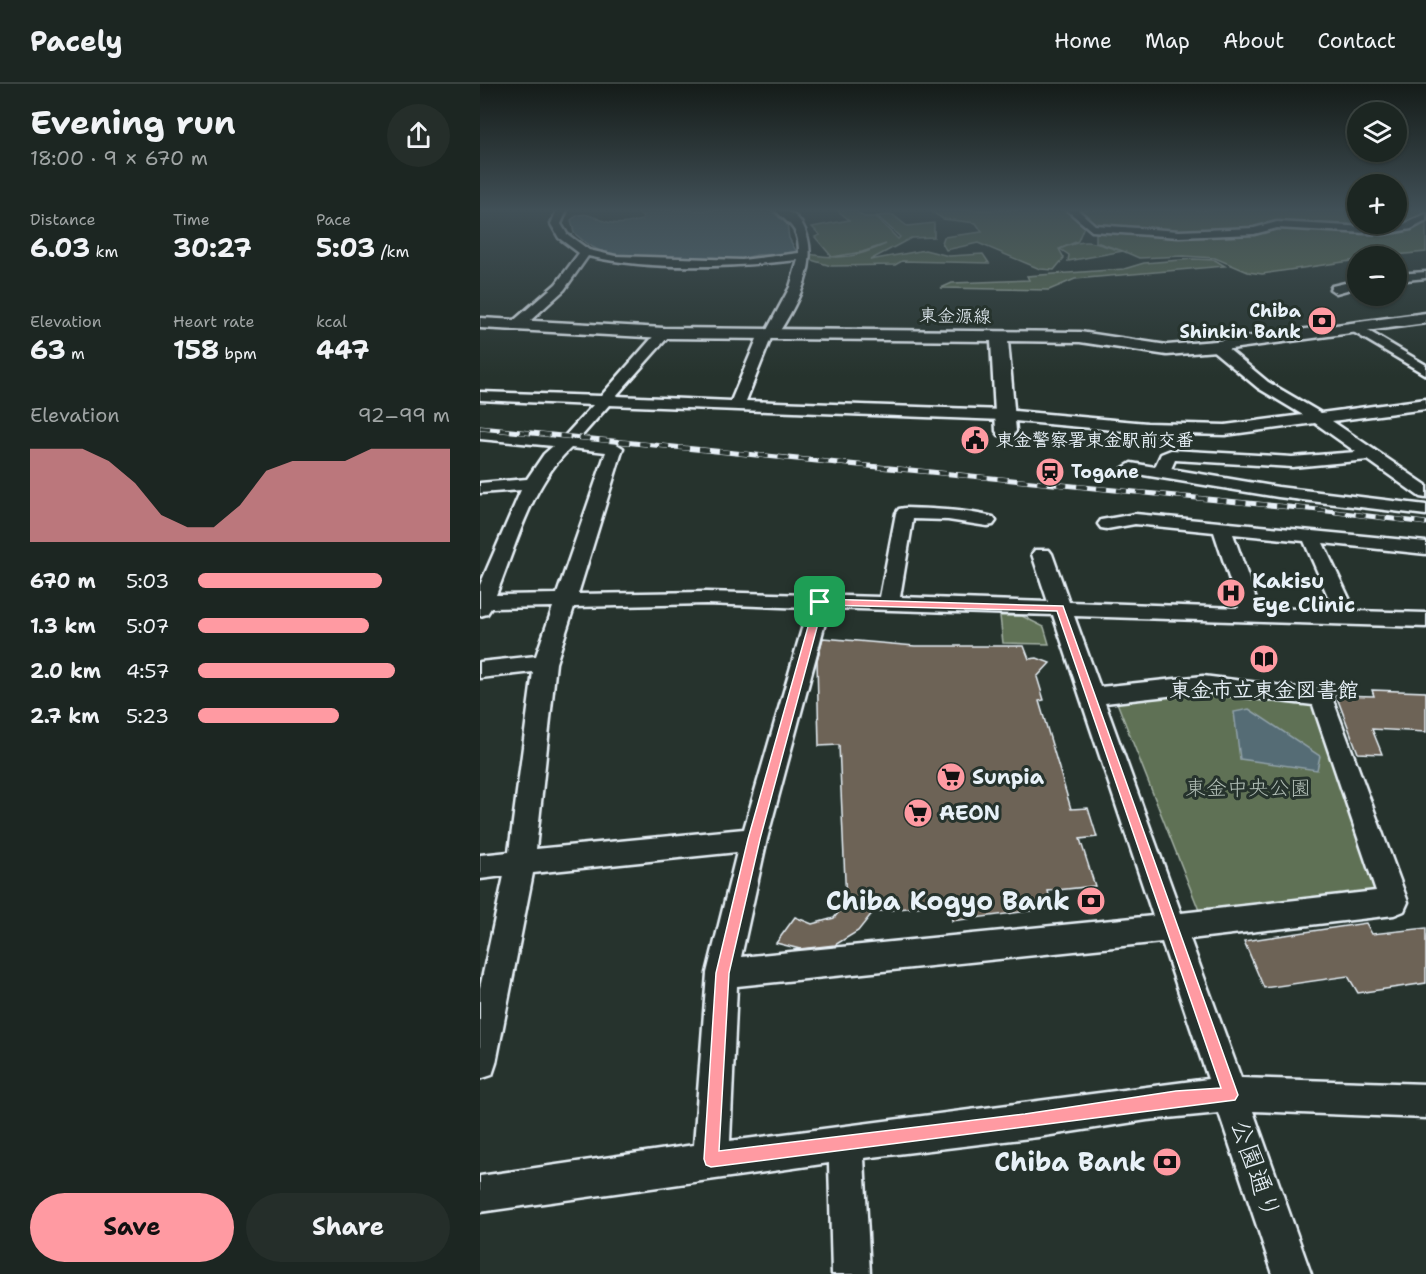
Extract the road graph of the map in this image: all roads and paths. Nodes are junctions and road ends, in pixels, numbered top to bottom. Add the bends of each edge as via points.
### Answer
1 (575, 266) edge
2 (802, 266) edge
3 (1426, 275) edge
4 (1407, 277) edge
5 (1347, 286) edge
6 (1336, 289) dead end
7 (1426, 318) edge
8 (480, 323) edge
9 (516, 326) junction
10 (1355, 327) junction
11 (664, 333) junction
12 (769, 334) junction
13 (999, 336) junction
14 (1216, 346) junction
15 (1426, 371) edge
16 (480, 396) edge
17 (606, 399) junction
18 (737, 404) junction
19 (1426, 404) edge
20 (1317, 418) junction
21 (1004, 423) junction
22 (480, 434) edge
23 (567, 442) junction
24 (1374, 455) junction
25 (1131, 468) dead end
26 (1161, 473) junction
27 (532, 484) junction
28 (480, 488) edge
29 (1426, 493) edge
30 (1426, 510) edge
31 (987, 521) dead end
32 (1107, 524) dead end
33 (1222, 528) junction
34 (1311, 537) junction
35 (1426, 548) edge
36 (1042, 554) dead end
37 (566, 600) junction
38 (820, 602) junction
39 (481, 604) edge
40 (889, 604) junction
41 (1060, 608) junction
42 (1251, 614) junction
43 (1347, 617) junction
44 (1426, 620) edge
45 (545, 663) junction
46 (480, 670) edge
47 (1092, 696) junction
48 (754, 839) junction
49 (521, 863) junction
50 (480, 867) edge
51 (1172, 926) junction
52 (722, 973) junction
53 (487, 990) edge
54 (480, 1063) edge
55 (1230, 1095) junction
56 (1426, 1101) edge
57 (846, 1144) junction
58 (711, 1159) junction
59 (480, 1194) edge
60 (851, 1274) edge
61 (1292, 1274) edge

1 - 9 street via 560,287
2 - 12 street via 799,283
3 - 4 street
5 - 6 street
7 - 10 main road, 東金源線
8 - 9 main road, 東金源線
9 - 11 main road, 東金源線
10 - 14 main road, 東金源線
10 - 15 street
11 - 12 main road, 東金源線
11 - 17 street
12 - 13 main road, 東金源線
12 - 18 street
13 - 14 main road, 東金源線 via 1089,337 1161,350
13 - 21 main road
14 - 20 street via 1263,385
16 - 17 street
17 - 18 street
17 - 23 street
18 - 21 street
19 - 20 street
20 - 21 street via 1225,430
20 - 24 street
22 - 23 street
23 - 27 street
23 - 37 street via 615,448
24 - 26 street via 1292,462 1171,455
24 - 29 street
25 - 26 street
26 - 30 street
27 - 28 street
27 - 39 street
31 - 40 street via 905,513
32 - 33 street via 1135,519
33 - 34 street
33 - 42 street
34 - 35 street
34 - 43 street
36 - 41 street, 公園通り
37 - 38 street via 706,598
37 - 39 street
37 - 45 street
38 - 40 street
38 - 48 street
40 - 41 street
41 - 42 street
41 - 47 street, 公園通り
42 - 43 street
43 - 44 street
45 - 46 street
45 - 49 street
47 - 51 street, 公園通り
47 - 51 street via 1203,684 1322,698 1394,902
48 - 49 street
48 - 52 street
49 - 50 street
49 - 53 street
51 - 52 street
51 - 55 street, 公園通り
52 - 58 street
53 - 54 street
55 - 56 street
55 - 57 street
55 - 61 street, 公園通り
57 - 58 street
57 - 60 street
58 - 59 street

